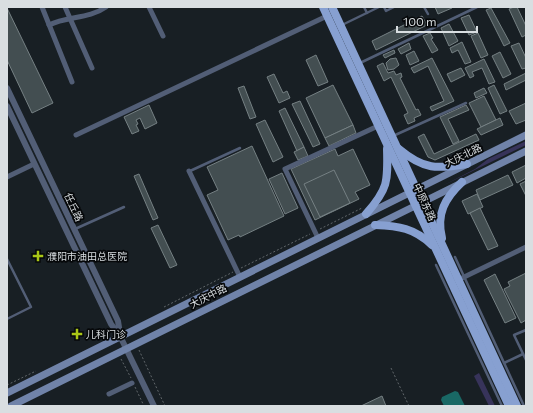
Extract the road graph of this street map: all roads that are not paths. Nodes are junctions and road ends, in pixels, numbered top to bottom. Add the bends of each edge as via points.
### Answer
1 (42, 7) edge
2 (65, 7) edge
3 (106, 7) edge
4 (149, 7) edge
5 (322, 7) edge
6 (332, 7) edge
7 (364, 7) edge
8 (379, 7) edge
9 (384, 7) edge
10 (394, 7) edge
11 (424, 7) edge
12 (477, 7) edge
13 (367, 13) junction
14 (428, 14) dead end
15 (327, 16) junction
16 (70, 18) junction
17 (49, 25) junction
18 (340, 26) junction
19 (163, 36) dead end
20 (358, 63) junction
21 (92, 68) dead end
22 (72, 82) dead end
23 (7, 88) edge
24 (466, 103) dead end
25 (7, 106) edge
26 (378, 126) junction
27 (76, 135) dead end
28 (526, 135) edge
29 (392, 137) junction
30 (387, 144) junction
31 (397, 147) junction
32 (240, 148) dead end
33 (526, 151) edge
34 (34, 164) junction
35 (467, 164) junction
36 (189, 171) joint
37 (7, 177) edge
38 (462, 182) junction
39 (413, 191) junction
40 (418, 203) junction
41 (124, 207) dead end
42 (366, 214) junction
43 (375, 225) junction
44 (74, 229) junction
45 (316, 235) junction
46 (434, 247) junction
47 (526, 248) edge
48 (444, 251) junction
49 (455, 257) dead end
50 (7, 259) edge
51 (436, 265) dead end
52 (238, 273) junction
53 (461, 278) junction
54 (7, 319) edge
55 (526, 330) edge
56 (120, 336) junction
57 (126, 348) junction
58 (523, 354) junction
59 (526, 360) edge
60 (498, 366) junction
61 (132, 382) dead end
62 (7, 393) edge
63 (109, 394) dead end
64 (10, 406) edge
65 (154, 406) edge
66 (502, 406) edge
67 (510, 406) edge
68 (517, 406) edge
69 (524, 406) edge

1 - 17 street
2 - 16 street
3 - 16 street via 97,12
4 - 19 street
5 - 15 main road, 中原东路
6 - 18 main road, 中原东路
7 - 13 lane
8 - 13 lane
9 - 10 lane via 386,11
11 - 14 lane
12 - 20 lane
13 - 18 lane
15 - 26 main road, 中原东路
15 - 27 street
16 - 17 street
16 - 21 street
17 - 22 street
18 - 20 main road, 中原东路
20 - 29 main road, 中原东路
23 - 44 street, 任丘路
24 - 29 lane
25 - 34 street, 任丘路
26 - 30 main road, 中原东路
26 - 45 street via 285,169
28 - 35 main road, 大庆北路
29 - 31 main road, 中原东路
30 - 39 main road, 中原东路
30 - 42 main road via 387,179 384,190
31 - 35 main road via 419,164 434,168
31 - 39 main road, 中原东路
32 - 36 lane
33 - 38 main road
34 - 37 street
34 - 56 street, 任丘路 via 111,324
35 - 39 main road, 大庆北路
36 - 52 street
38 - 40 main road
38 - 48 main road via 444,203 440,230
39 - 40 main road, 中原东路
39 - 42 main road, 大庆中路
40 - 43 main road, 大庆中路
40 - 46 main road, 中原东路
40 - 48 main road, 中原东路
41 - 44 lane
42 - 45 main road, 大庆中路
43 - 46 main road via 401,226
43 - 57 main road, 大庆中路
44 - 56 street, 任丘路 via 118,321
45 - 52 main road, 大庆中路
46 - 60 main road, 中原东路
47 - 53 street
48 - 53 main road, 中原东路
49 - 53 lane
50 - 54 lane via 30,307
51 - 66 lane
52 - 56 main road, 大庆中路
53 - 60 main road, 中原东路
55 - 58 lane via 514,335
56 - 57 street, 任丘路
56 - 62 main road, 大庆中路
57 - 64 main road, 大庆中路
57 - 65 street, 任丘路
58 - 59 lane
58 - 60 lane
60 - 67 main road, 中原东路
60 - 68 main road, 中原东路
60 - 69 lane
61 - 63 street

